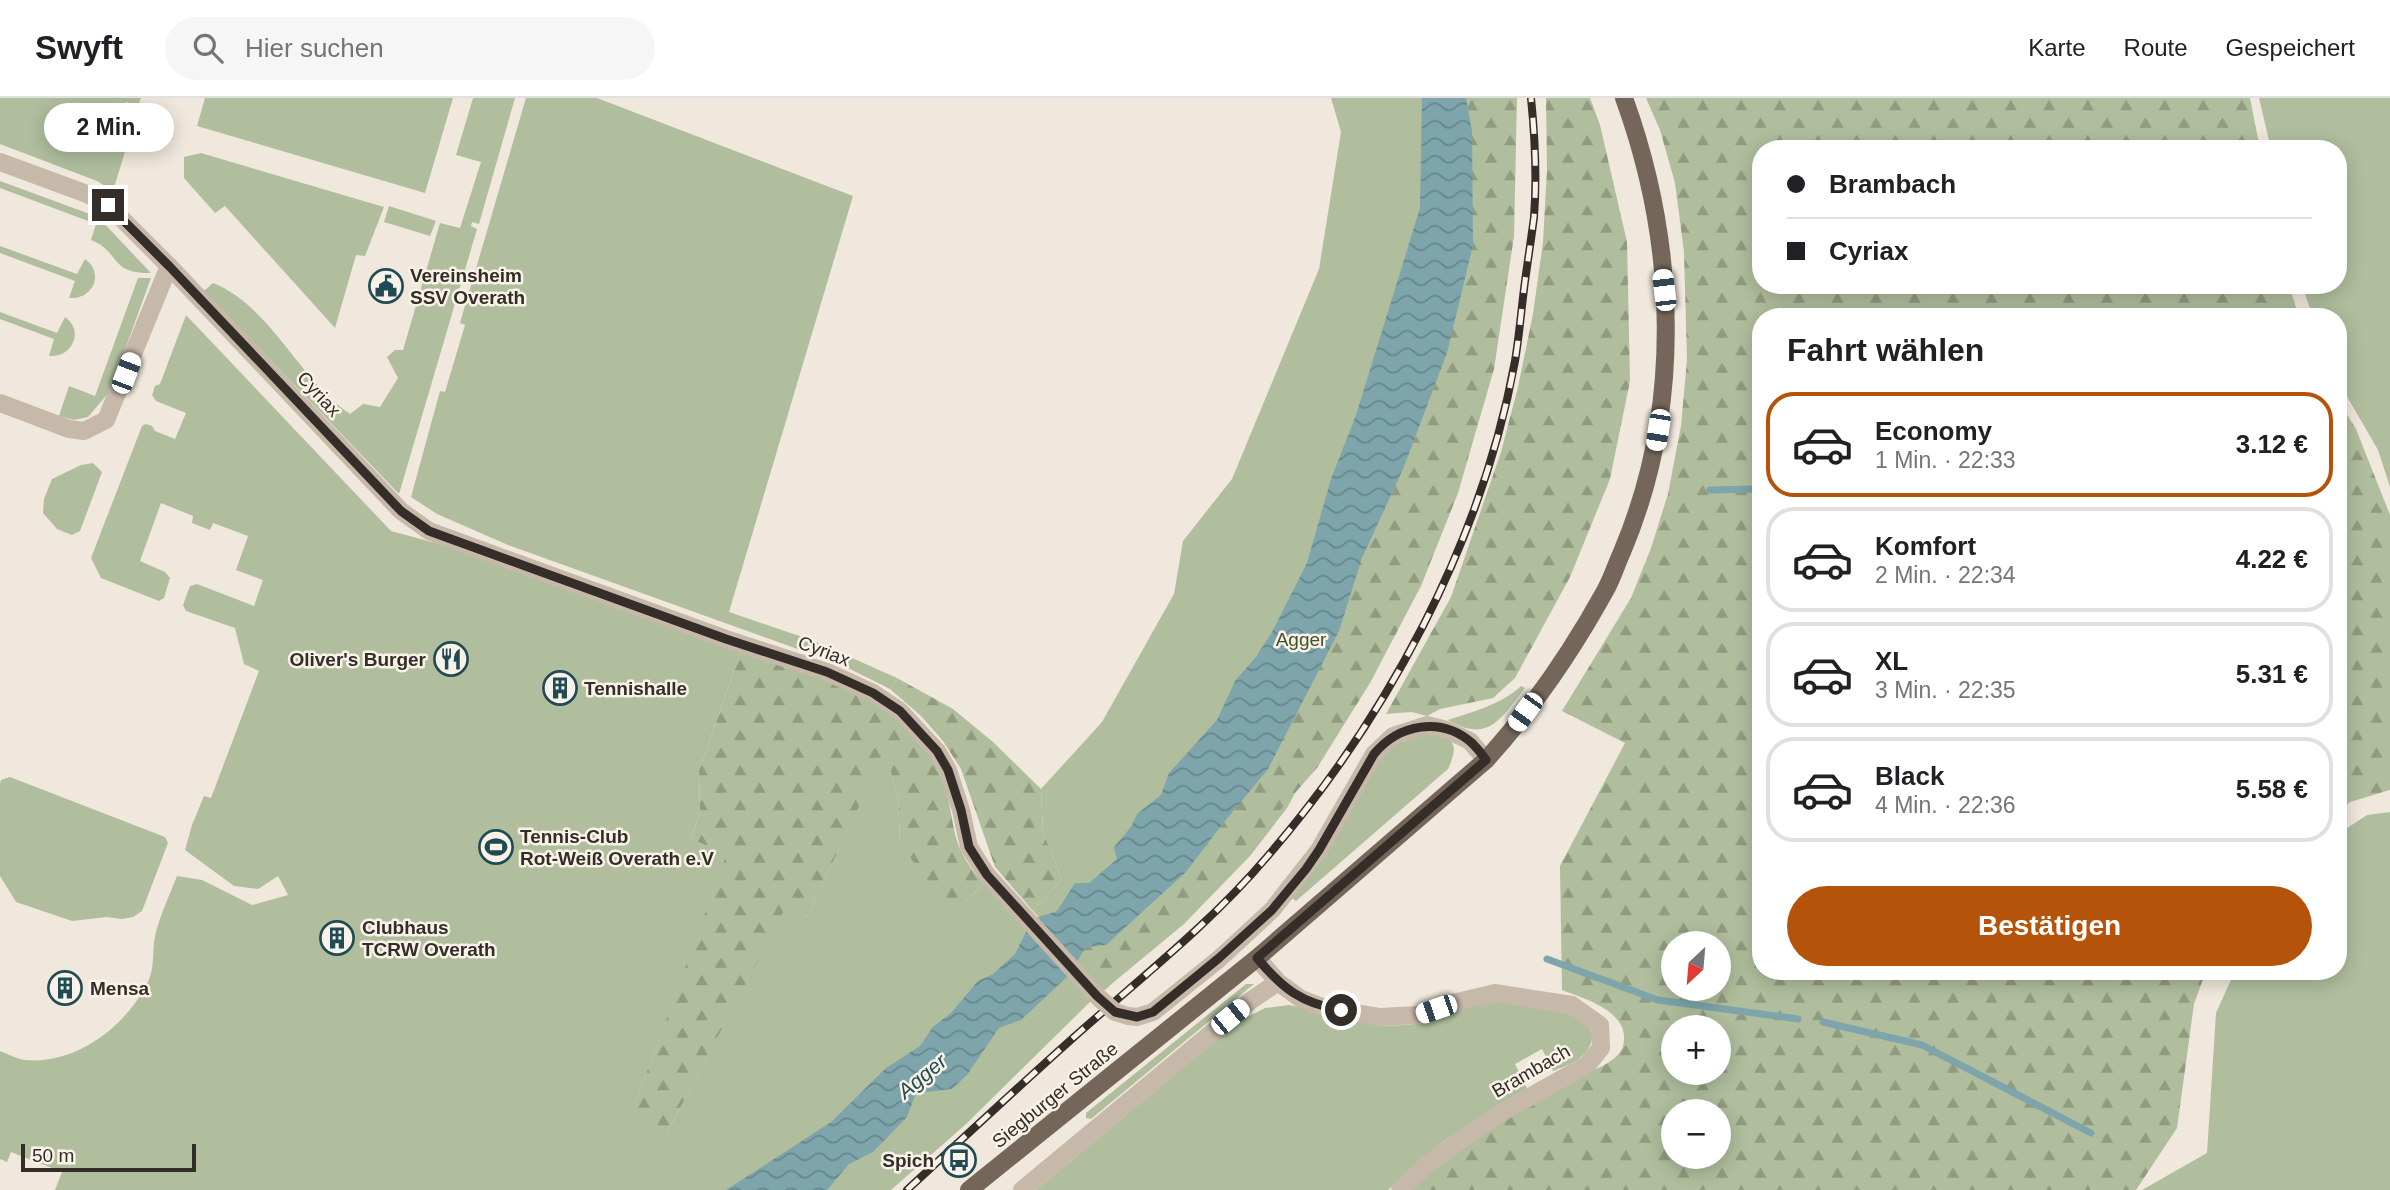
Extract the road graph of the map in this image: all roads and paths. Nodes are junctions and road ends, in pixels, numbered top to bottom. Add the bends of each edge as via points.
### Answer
1 (1624, 98) edge
2 (0, 162) edge
3 (169, 266) junction
4 (0, 403) edge
5 (1486, 760) junction
6 (1257, 958) junction
7 (1278, 982) junction
8 (969, 1190) edge
9 (1022, 1190) edge
10 (1400, 1190) edge

1 - 5 main road, Siegburger Straße via 1657,221 1667,313 1665,383 1654,454 1635,521 1606,590 1553,674
2 - 3 street, Cyriax via 108,205
3 - 4 street via 106,420 84,431 69,429
3 - 5 street, Cyriax, bridge via 401,511 429,531 827,672 900,711 948,770 969,847 987,875 1115,1012 1137,1017 1153,1012 1272,910 1319,850 1374,754 1393,736 1427,725 1447,730 1470,741
5 - 6 main road, Siegburger Straße
6 - 7 street, Brambach
6 - 8 main road, Siegburger Straße
7 - 9 street
7 - 10 street, Brambach via 1322,1007 1380,1017 1418,1015 1495,993 1572,1004 1600,1024 1601,1048 1588,1064 1494,1117 1430,1162

